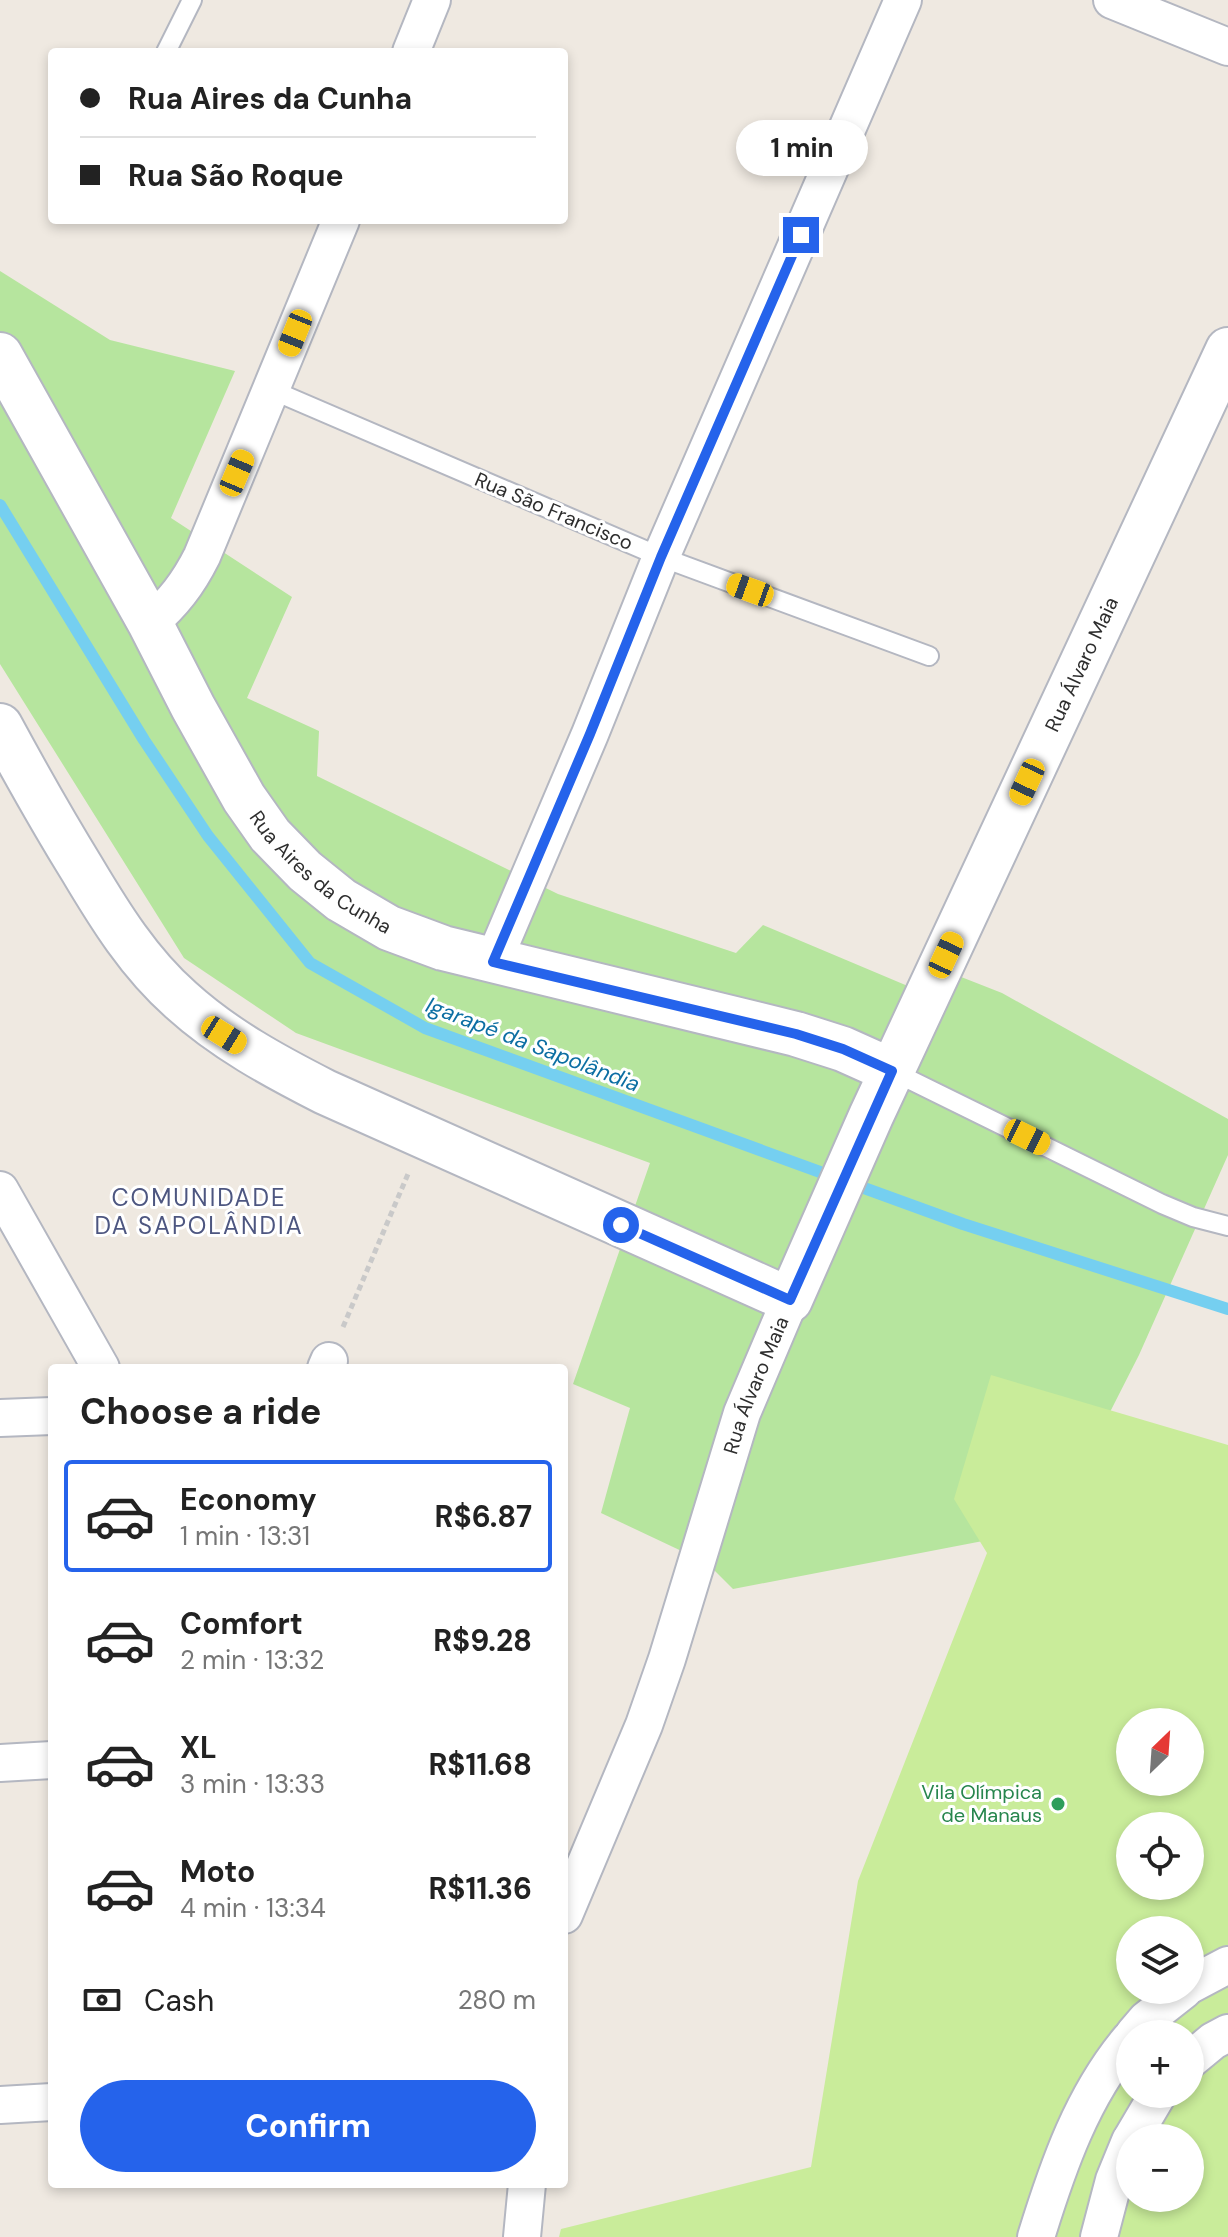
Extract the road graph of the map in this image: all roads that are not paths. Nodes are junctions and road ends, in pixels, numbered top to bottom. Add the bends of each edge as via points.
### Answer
1 (192, 0) edge
2 (432, 0) edge
3 (903, 0) edge
4 (1112, 0) edge
5 (1228, 47) edge
6 (168, 48) edge
7 (413, 48) edge
8 (339, 224) edge
9 (1228, 350) edge
10 (0, 355) edge
11 (272, 390) junction
12 (661, 557) junction
13 (150, 623) junction
14 (929, 656) dead end
15 (0, 726) edge
16 (493, 962) junction
17 (892, 1071) junction
18 (0, 1190) edge
19 (1228, 1226) edge
20 (790, 1300) junction
21 (99, 1364) edge
22 (48, 1416) edge
23 (0, 1418) edge
24 (48, 1760) edge
25 (0, 1763) edge
26 (568, 1906) edge
27 (1228, 1965) edge
28 (1204, 1978) edge
29 (1166, 2004) edge
30 (1146, 2020) edge
31 (1228, 2033) edge
32 (1204, 2048) edge
33 (1116, 2055) edge
34 (48, 2102) edge
35 (0, 2105) edge
36 (1116, 2175) edge
37 (527, 2188) edge
38 (522, 2237) edge
39 (1036, 2237) edge
40 (1099, 2237) edge

1 - 6 lane
2 - 7 street
3 - 12 street
4 - 5 street
8 - 11 street
9 - 17 street, Rua Álvaro Maia
10 - 13 street, Rua Aires da Cunha
11 - 12 lane, Rua São Francisco
11 - 13 street via 189,582
12 - 14 lane, Rua São Francisco
12 - 16 street
13 - 16 street, Rua Aires da Cunha via 244,798 305,871 389,928
15 - 20 street via 117,927 180,1000 224,1035 273,1066 424,1137
16 - 17 street, Rua Aires da Cunha via 796,1034
17 - 19 lane via 1162,1204
17 - 20 street, Rua Álvaro Maia
18 - 21 street
20 - 26 street, Rua Álvaro Maia via 742,1413 644,1725
22 - 23 street
24 - 25 street
27 - 28 street
29 - 30 street
31 - 32 street
33 - 39 street via 1076,2123
34 - 35 street
36 - 40 street
37 - 38 street

